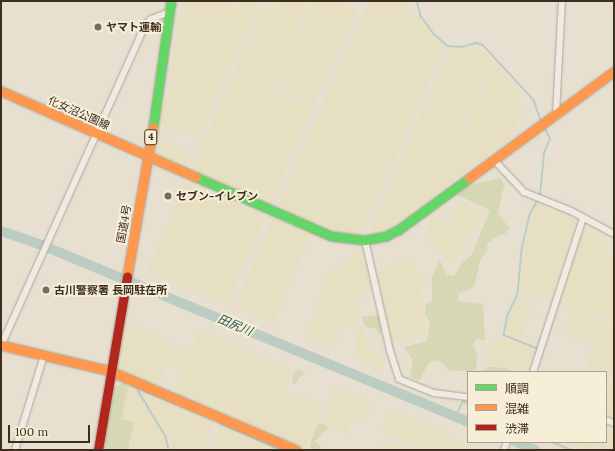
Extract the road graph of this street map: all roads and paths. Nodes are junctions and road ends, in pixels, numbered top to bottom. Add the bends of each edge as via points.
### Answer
1 (171, 1) edge
2 (562, 1) edge
3 (170, 12) junction
4 (614, 71) edge
5 (1, 91) edge
6 (556, 114) junction
7 (97, 133) junction
8 (148, 157) junction
9 (494, 160) junction
10 (583, 218) junction
11 (614, 234) edge
12 (365, 240) junction
13 (1, 345) edge
14 (44, 355) junction
15 (110, 371) junction
16 (533, 371) edge
17 (467, 397) edge
18 (15, 450) edge
19 (98, 450) edge
20 (296, 450) edge

1 - 3 main road, 国道4号 / 4
2 - 6 street
3 - 7 street via 150,19 145,25
3 - 8 main road, 国道4号 / 4
4 - 6 main road, 化女沼公園線
5 - 7 main road, 化女沼公園線
6 - 9 main road, 化女沼公園線
7 - 8 main road, 化女沼公園線
7 - 13 street
8 - 12 main road, 化女沼公園線 via 331,236
8 - 15 main road, 国道4号 / 4
9 - 10 street via 524,192
9 - 12 main road, 化女沼公園線 via 398,230 386,236
10 - 11 street
10 - 16 street
12 - 17 street via 390,352 399,379 434,393
13 - 14 main road
14 - 15 main road
14 - 18 street
15 - 19 main road, 国道4号 / 4
15 - 20 main road

